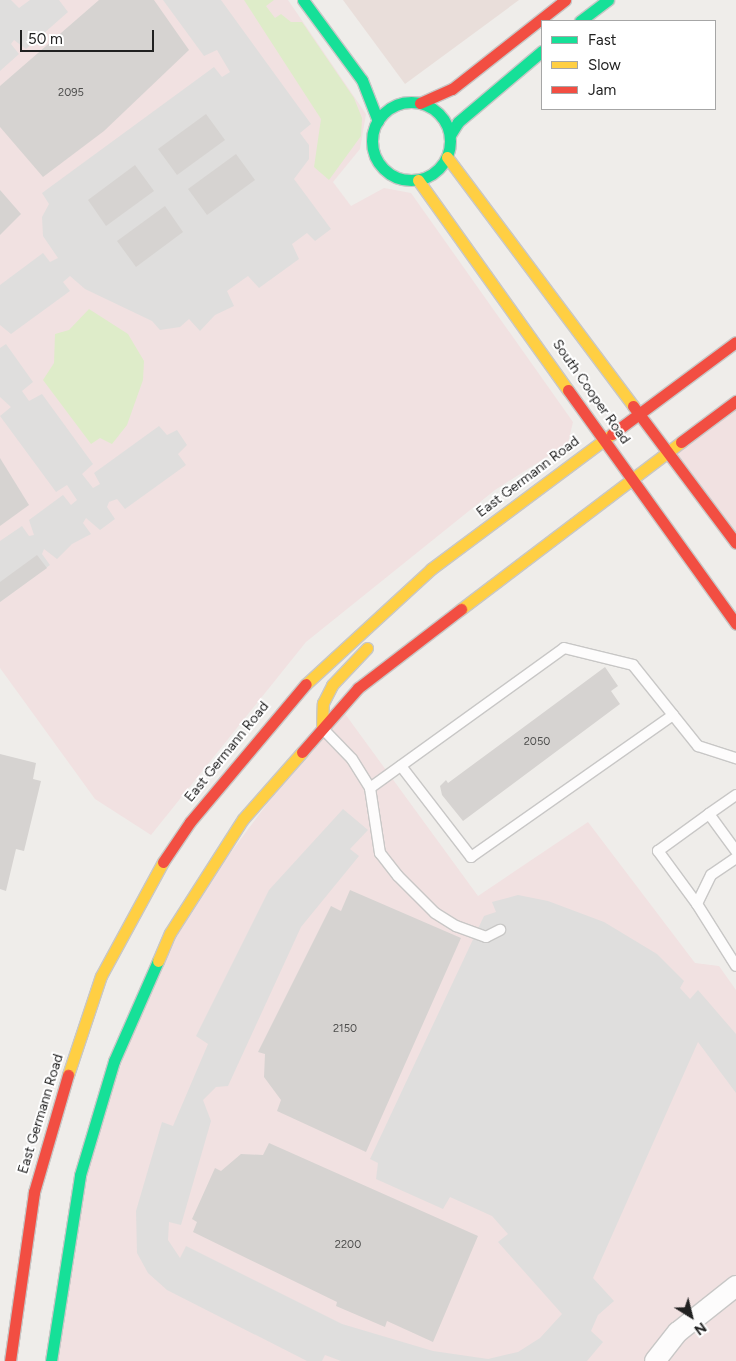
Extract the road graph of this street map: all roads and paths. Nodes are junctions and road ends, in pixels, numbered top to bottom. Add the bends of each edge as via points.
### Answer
1 (303, 0) edge
2 (565, 0) edge
3 (608, 0) edge
4 (581, 20) edge
5 (541, 52) edge
6 (362, 80) junction
7 (378, 85) dead end
8 (386, 94) dead end
9 (403, 103) junction
10 (420, 103) junction
11 (378, 121) junction
12 (450, 135) junction
13 (447, 157) junction
14 (418, 180) junction
15 (736, 342) edge
16 (736, 401) edge
17 (638, 414) junction
18 (605, 438) junction
19 (668, 452) junction
20 (633, 479) junction
21 (736, 543) edge
22 (404, 592) junction
23 (736, 624) edge
24 (389, 627) dead end
25 (376, 639) dead end
26 (673, 715) junction
27 (322, 727) junction
28 (736, 758) edge
29 (401, 766) junction
30 (370, 788) junction
31 (736, 795) edge
32 (709, 814) junction
33 (736, 851) edge
34 (736, 858) edge
35 (697, 904) junction
36 (500, 930) dead end
37 (736, 966) edge
38 (736, 1286) edge
39 (10, 1361) edge
40 (51, 1361) edge
41 (655, 1361) edge

1 - 6 main road
2 - 10 main road via 452,89
3 - 4 main road
5 - 12 main road via 458,122
6 - 7 main road
6 - 11 main road
8 - 9 main road
9 - 10 main road
9 - 11 main road
10 - 12 main road via 440,114
11 - 14 main road via 372,145 382,168 404,180
12 - 13 main road
13 - 14 main road via 430,176
13 - 17 main road, South Cooper Road
14 - 18 main road, South Cooper Road
15 - 17 main road, East Germann Road
16 - 19 main road
17 - 18 main road, East Germann Road
17 - 19 main road, South Cooper Road
18 - 20 main road, South Cooper Road
18 - 22 main road, East Germann Road
19 - 20 main road
19 - 21 main road, South Cooper Road
20 - 23 main road, South Cooper Road
20 - 27 main road via 409,645 358,688
22 - 24 main road
22 - 39 main road, East Germann Road via 284,706 190,822 143,892 101,976 56,1110 34,1192
25 - 27 main road via 332,685 323,703
26 - 28 lane via 698,746
26 - 29 lane via 633,665 564,648
26 - 29 lane via 471,858
27 - 30 lane via 352,759
27 - 40 main road via 242,819 206,870 142,993 98,1107 80,1175
29 - 30 lane
30 - 36 lane via 380,853 398,876 435,913 456,926 486,937
31 - 32 lane
32 - 33 lane
32 - 35 lane via 658,852
34 - 35 lane via 711,875
35 - 37 lane
38 - 41 street via 678,1332

